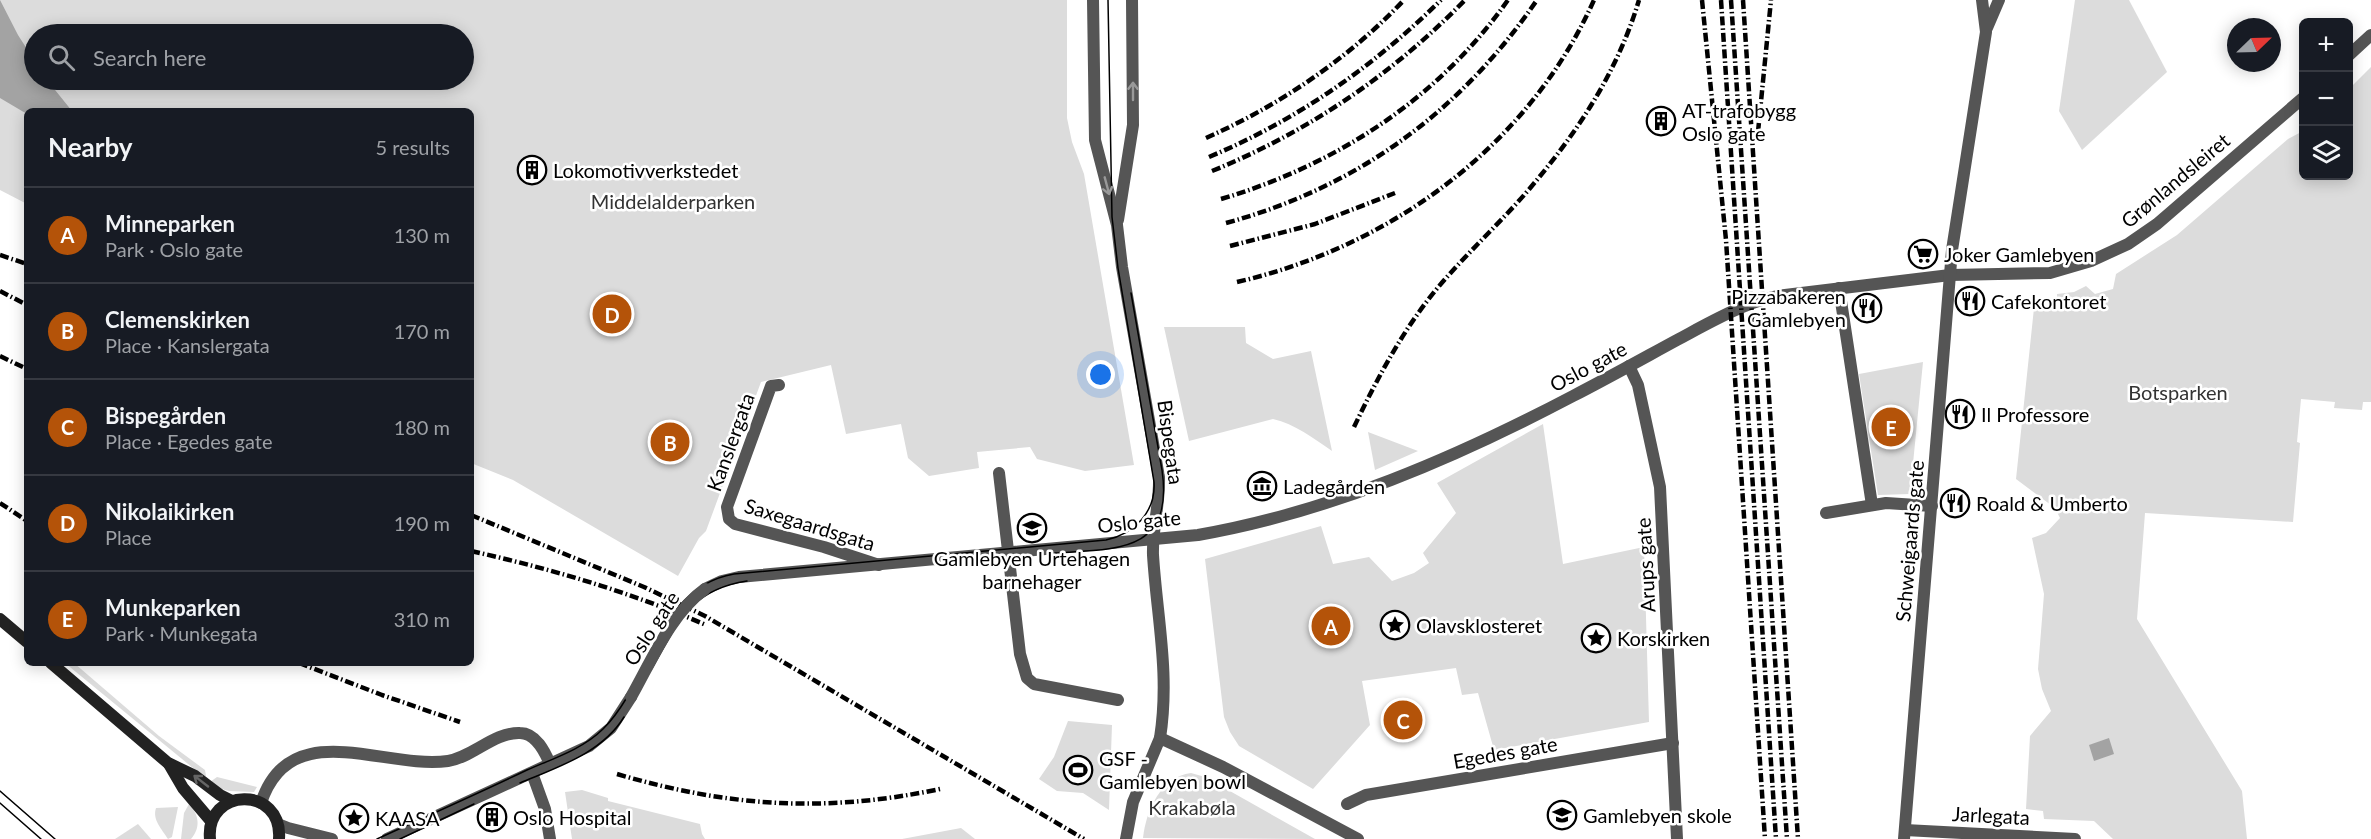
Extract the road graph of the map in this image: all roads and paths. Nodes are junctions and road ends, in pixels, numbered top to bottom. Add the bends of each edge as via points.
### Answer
1 (1093, 0) edge
2 (1132, 0) edge
3 (1982, 0) edge
4 (1999, 0) edge
5 (1986, 32) junction
6 (2371, 35) edge
7 (2353, 52) edge
8 (2299, 101) edge
9 (1117, 225) junction
10 (1950, 275) junction
11 (1839, 288) junction
12 (1629, 366) junction
13 (779, 385) dead end
14 (999, 473) dead end
15 (1872, 505) junction
16 (1932, 506) junction
17 (1826, 513) dead end
18 (729, 519) joint
19 (1153, 540) junction
20 (1009, 554) junction
21 (880, 565) junction
22 (0, 619) edge
23 (24, 639) edge
24 (55, 666) edge
25 (1118, 700) dead end
26 (1160, 738) junction
27 (1672, 742) junction
28 (168, 763) junction
29 (550, 765) junction
30 (532, 773) junction
31 (232, 801) junction
32 (261, 803) junction
33 (1347, 804) dead end
34 (212, 821) junction
35 (278, 824) junction
36 (1127, 833) edge
37 (1904, 835) edge
38 (208, 838) edge
39 (279, 839) edge
40 (332, 839) edge
41 (387, 839) edge
42 (550, 839) edge
43 (1358, 839) edge
44 (1677, 839) edge
45 (2075, 839) edge

1 -> 9 street, Bispegata via 1095,134
9 -> 2 street, Bispegata via 1133,125
3 - 5 street, Schweigaards gate
4 - 5 street, Schweigaards gate
5 - 10 street, Schweigaards gate
6 - 7 street
8 - 10 street, Grønlandsleiret via 2157,224 2111,253 2050,273
9 - 19 street, Bispegata via 1159,477
10 - 11 street, Oslo gate
10 - 16 street, Schweigaards gate
11 - 12 street, Oslo gate via 1757,301
11 - 15 street
12 - 19 street, Oslo gate via 1470,447 1381,484 1232,528
12 - 27 street, Arups gate via 1638,385 1660,487
13 - 18 street, Kanslergata via 771,386 728,507
14 - 20 street
15 - 16 street
15 - 17 street
16 - 37 street, Schweigaards gate
18 - 21 street, Saxegaardsgata via 735,524
19 - 20 street, Oslo gate
19 - 26 street, Bispegata via 1164,660
20 - 21 street, Oslo gate
20 - 25 street via 1020,654 1027,678 1034,684
21 - 29 street, Oslo gate, bridge via 739,577 705,589 681,611 615,723 589,746
22 - 23 main road
24 - 28 main road
26 - 36 street, Bispegata via 1135,796
26 - 43 street
27 - 33 street, Egedes gate via 1366,795
27 - 44 street, Arups gate
31 -> 28 main road
28 - 34 main road via 183,788
29 - 30 street, Oslo gate
29 - 32 street via 534,738 520,732 447,761 325,751 306,755 283,767 270,779
30 - 41 street, Oslo gate
30 - 42 street via 545,809
31 - 32 main road
31 - 34 main road via 219,809
32 - 35 main road via 270,809
34 - 38 main road
35 - 39 main road
35 - 40 street
37 - 45 street, Jarlegata

